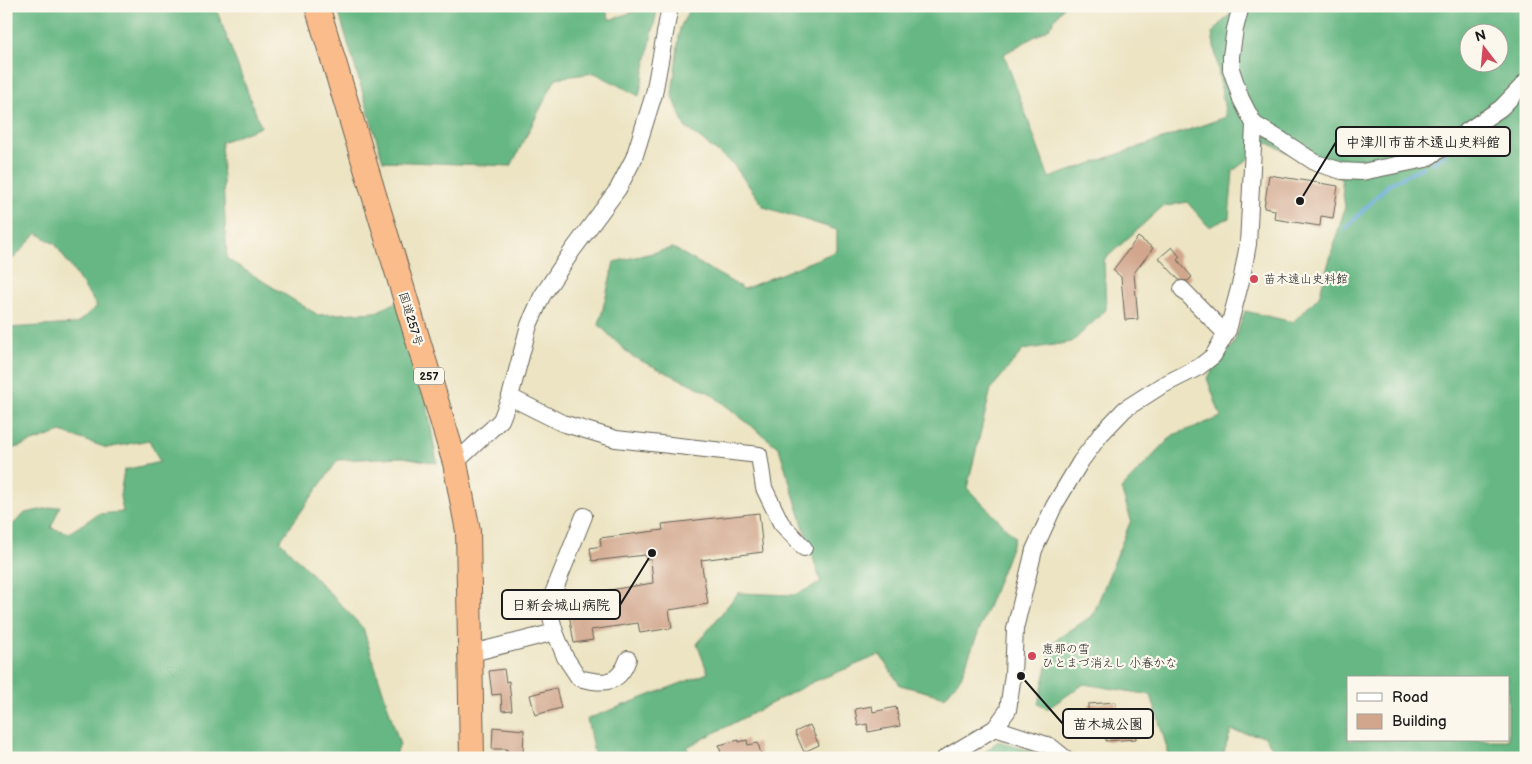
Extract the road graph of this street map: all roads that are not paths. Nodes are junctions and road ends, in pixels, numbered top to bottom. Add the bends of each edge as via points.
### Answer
1 (316, 6) edge
2 (670, 6) edge
3 (1241, 6) edge
4 (1526, 82) edge
5 (1254, 124) junction
6 (1182, 289) dead end
7 (1226, 334) junction
8 (510, 398) junction
9 (455, 464) junction
10 (584, 516) dead end
11 (804, 548) dead end
12 (555, 632) junction
13 (472, 653) junction
14 (628, 659) dead end
15 (996, 728) junction
16 (472, 758) edge
17 (946, 758) edge
18 (1065, 758) edge

1 - 9 highway, 国道257号 / 257
2 - 8 street via 654,94 634,158 618,189 542,296 529,324
3 - 5 street via 1231,69
4 - 5 street via 1501,108 1426,159 1362,172 1342,171 1316,163
5 - 7 street via 1248,244
6 - 7 street
7 - 15 street via 1213,356 1199,367 1125,409 1086,454 1054,506 1034,550 1015,629 1008,710
8 - 9 street via 501,420
8 - 11 street via 562,423 616,439 759,455 764,488 781,522
9 - 13 highway, 国道257号 / 257 via 468,531
10 - 12 street via 548,606
12 - 13 street
12 - 14 street via 565,657 579,678 598,683 615,679 625,669
13 - 16 highway, 国道257号 / 257
15 - 17 street
15 - 18 street via 1050,746

